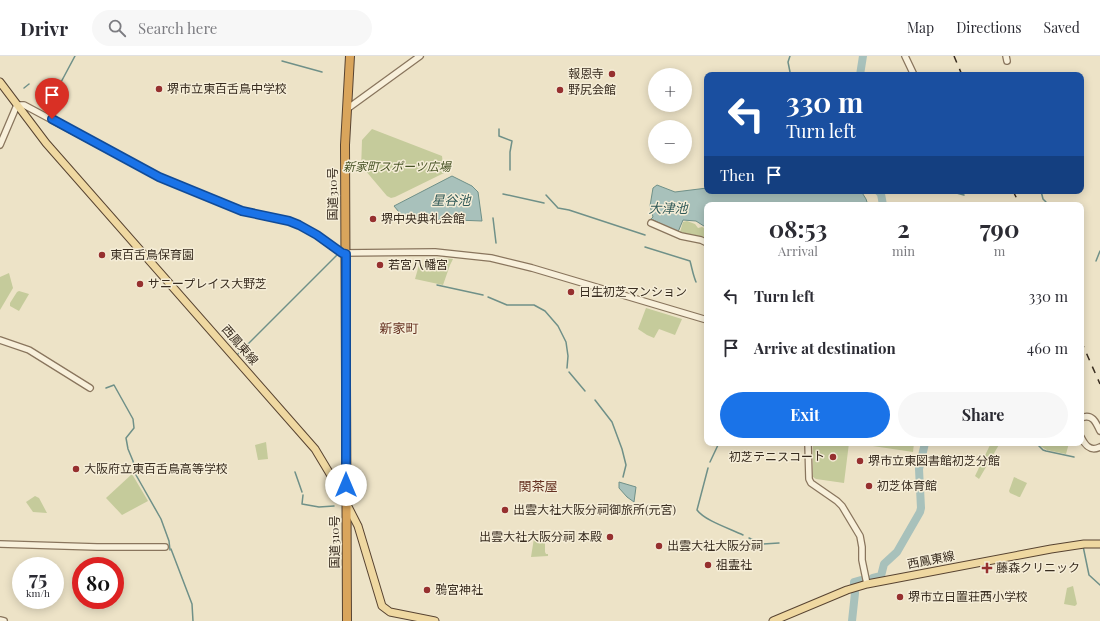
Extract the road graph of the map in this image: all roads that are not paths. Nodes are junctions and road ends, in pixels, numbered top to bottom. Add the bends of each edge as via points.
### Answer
1 (350, 56) edge
2 (420, 56) edge
3 (906, 56) edge
4 (913, 72) edge
5 (0, 82) edge
6 (17, 105) junction
7 (347, 109) junction
8 (0, 145) edge
9 (652, 223) dead end
10 (704, 242) edge
11 (346, 254) junction
12 (704, 319) edge
13 (0, 340) edge
14 (90, 388) dead end
15 (1084, 417) edge
16 (1100, 431) edge
17 (1084, 442) edge
18 (808, 446) edge
19 (1100, 447) edge
20 (346, 502) junction
21 (0, 544) edge
22 (1100, 544) edge
23 (165, 547) dead end
24 (867, 584) junction
25 (0, 620) edge
26 (4, 621) edge
27 (347, 621) edge
28 (435, 621) edge
29 (773, 621) edge

1 - 7 highway, 国道310号
2 - 7 street
3 - 4 street
5 - 6 main road, 西鳳東線
6 - 8 street
6 - 11 street via 28,106 159,177 242,211 299,225
6 - 20 main road, 西鳳東線 via 46,143 311,443
7 - 11 highway, 国道310号
9 - 10 street via 681,236
11 - 12 street via 438,252 491,258
11 - 20 highway, 国道310号
13 - 14 street via 29,350
15 - 16 street via 1093,419
17 - 19 street via 1089,447
18 - 24 street via 811,483 842,506 860,536
20 - 27 highway, 国道310号
20 - 28 main road, 西鳳東線 via 362,538 382,606 390,612
21 - 23 street
22 - 24 main road, 西鳳東線 via 1047,550
24 - 29 main road, 西鳳東線
25 - 26 street

